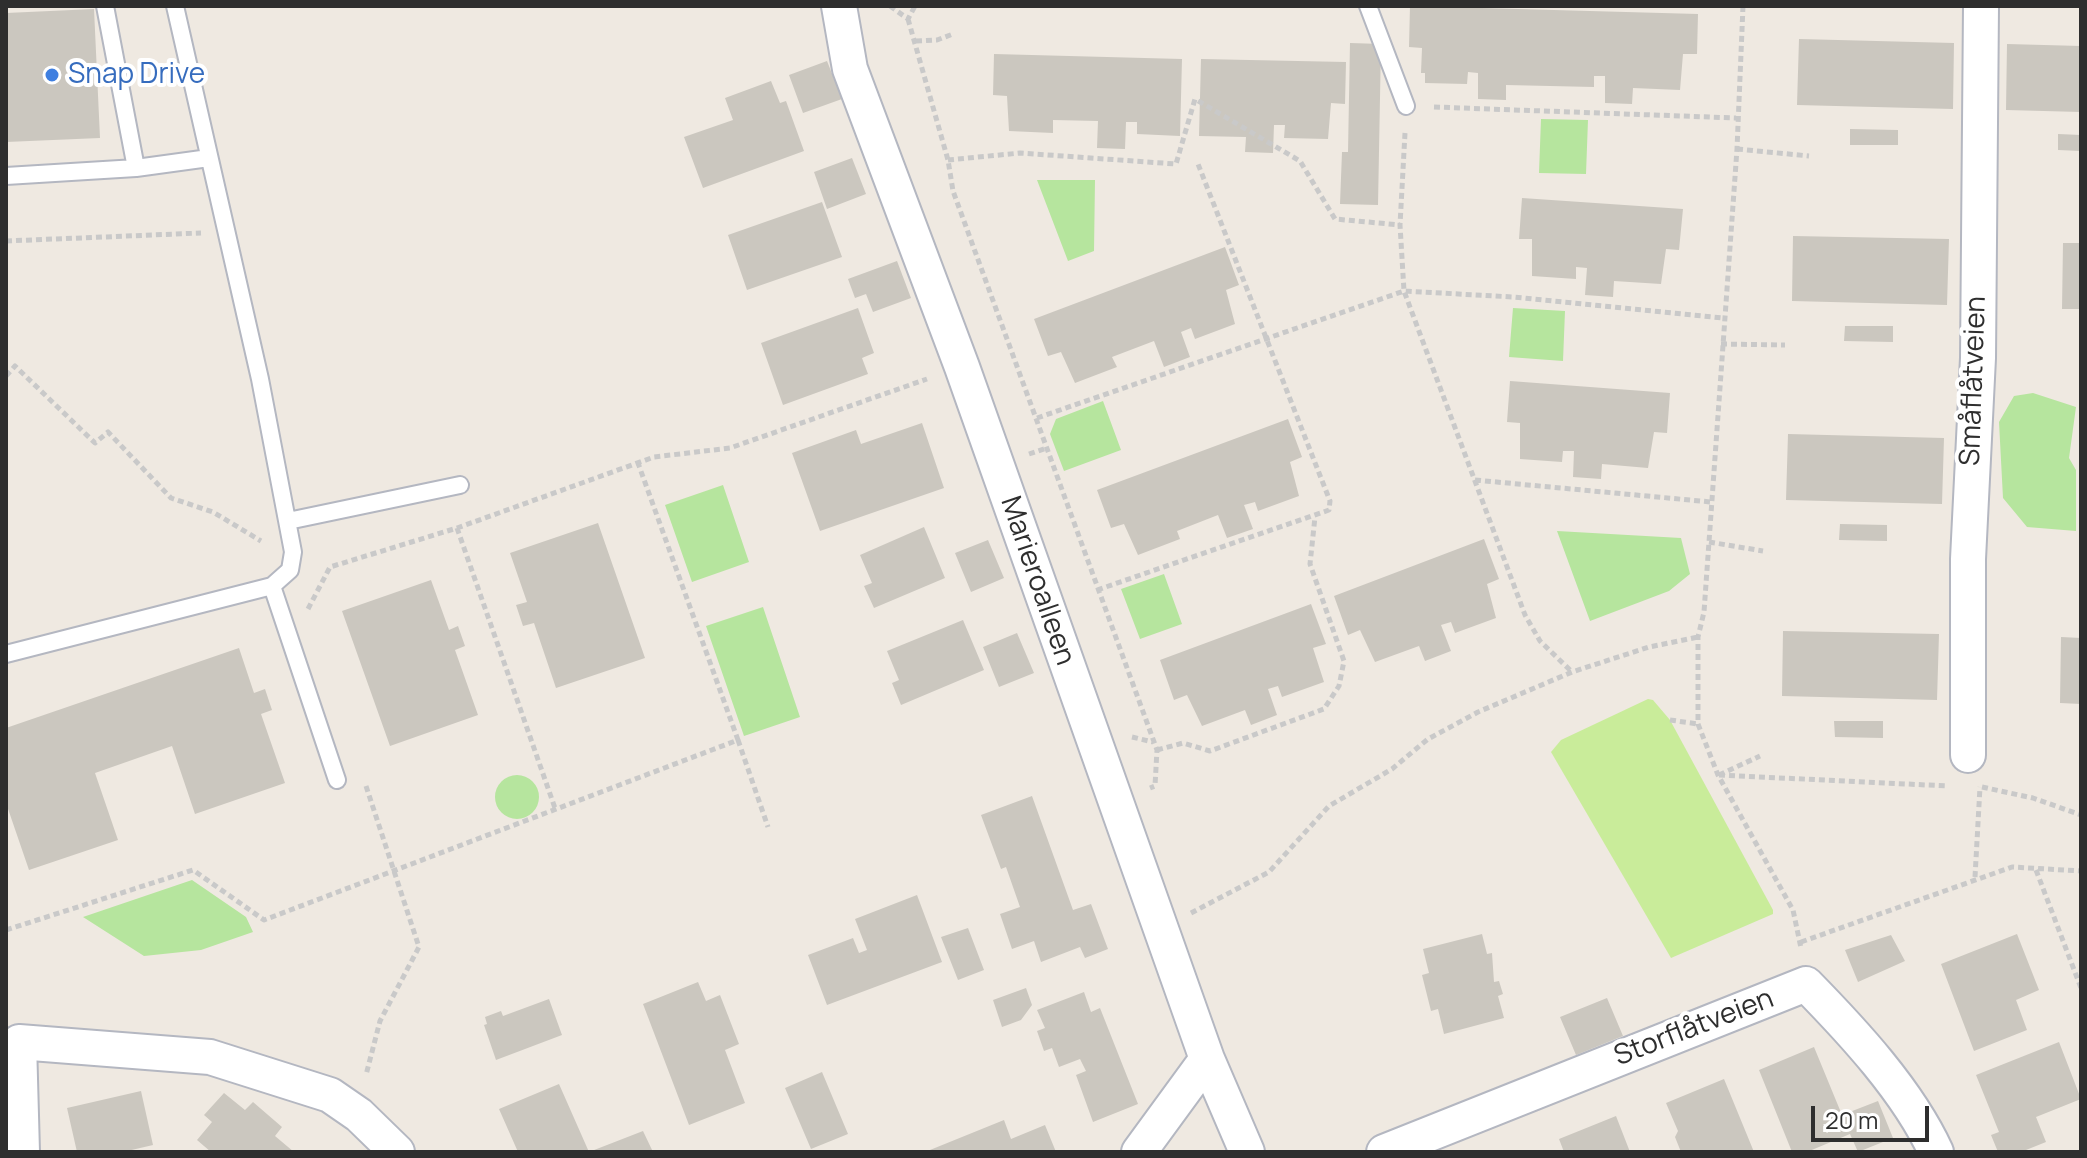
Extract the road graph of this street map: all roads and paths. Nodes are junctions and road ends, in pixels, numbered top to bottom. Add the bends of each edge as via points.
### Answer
1 (105, 6) edge
2 (175, 6) edge
3 (839, 6) edge
4 (890, 6) edge
5 (915, 6) edge
6 (1368, 6) edge
7 (1743, 6) edge
8 (1981, 6) edge
9 (908, 19) junction
10 (953, 34) dead end
11 (916, 41) junction
12 (1406, 106) junction
13 (1736, 118) junction
14 (1737, 149) junction
15 (1809, 156) dead end
16 (209, 158) junction
17 (948, 160) junction
18 (1198, 164) dead end
19 (136, 168) junction
20 (6, 176) edge
21 (1400, 225) junction
22 (226, 229) junction
23 (6, 241) edge
24 (1404, 291) junction
25 (1723, 318) junction
26 (1269, 338) junction
27 (1721, 344) junction
28 (1785, 345) dead end
29 (962, 367) junction
30 (6, 376) edge
31 (1037, 418) junction
32 (638, 463) junction
33 (1475, 480) junction
34 (460, 485) dead end
35 (1711, 502) junction
36 (1315, 517) junction
37 (288, 521) junction
38 (457, 528) junction
39 (260, 541) dead end
40 (1709, 542) junction
41 (1763, 551) dead end
42 (272, 586) junction
43 (1097, 590) junction
44 (312, 621) dead end
45 (1698, 637) junction
46 (6, 654) edge
47 (1572, 672) junction
48 (1670, 720) dead end
49 (1698, 724) junction
50 (738, 740) junction
51 (1157, 750) junction
52 (1760, 756) dead end
53 (361, 771) dead end
54 (1967, 771) joint
55 (1718, 775) junction
56 (337, 780) dead end
57 (1951, 786) dead end
58 (1980, 787) junction
59 (1116, 801) junction
60 (556, 811) junction
61 (2081, 815) edge
62 (768, 827) dead end
63 (2036, 870) junction
64 (2081, 871) edge
65 (394, 872) junction
66 (1975, 877) junction
67 (1162, 928) junction
68 (6, 930) edge
69 (1801, 942) junction
70 (1806, 984) junction
71 (2081, 988) edge
72 (13, 1041) edge
73 (1207, 1059) junction
74 (359, 1115) junction
75 (22, 1152) edge
76 (397, 1152) edge
77 (1139, 1152) edge
78 (1247, 1152) edge
79 (1384, 1152) edge
80 (1936, 1152) edge

1 - 19 lane
2 - 16 lane
3 - 29 street, Marieroalleen via 850,69
4 - 9 path
5 - 9 path
6 - 12 lane
7 - 13 path
8 - 54 street, Småflåtveien
9 - 11 path
10 - 11 path
11 - 17 path
12 - 13 path
12 - 21 path
13 - 14 path
14 - 15 path
14 - 25 path
16 - 19 lane
16 - 22 lane
17 - 21 path via 1020,153 1176,164 1195,99 1300,161 1335,219
17 - 31 path via 953,191
18 - 26 path
19 - 20 lane
21 - 24 path
22 - 23 path
22 - 37 lane
24 - 25 path
24 - 26 path
24 - 33 path
25 - 27 path
26 - 31 path
26 - 36 path via 1330,501 1329,510
27 - 28 path
27 - 35 path
29 - 32 path via 730,448
29 - 59 street, Marieroalleen
30 - 39 path via 15,366 95,443 108,432 171,498 213,512
31 - 43 path
32 - 38 path
32 - 50 path
33 - 35 path
33 - 47 path via 1525,615 1540,641
34 - 37 lane
35 - 40 path
36 - 43 path
36 - 51 path via 1310,564 1344,661 1339,686 1324,709 1210,751 1183,743
37 - 42 lane via 290,570
38 - 44 path via 330,567 308,609
38 - 60 path
40 - 41 path
40 - 45 path
42 - 46 lane
42 - 56 lane
43 - 51 path
45 - 47 path
45 - 49 path
47 - 67 path via 1428,739 1392,769 1329,806 1269,872
48 - 49 path
49 - 55 path
50 - 60 path
50 - 62 path
51 - 59 path via 1155,786
52 - 55 path
53 - 65 path
54 - 58 path
55 - 57 path
55 - 69 path via 1793,910
58 - 61 path
58 - 66 path
59 - 67 street, Marieroalleen
60 - 65 path
63 - 64 path
63 - 66 path via 2012,867
63 - 71 path
65 - 68 path via 264,920 193,870
65 - 74 path via 419,947 380,1021
66 - 69 path
67 - 73 street, Marieroalleen
69 - 70 path
70 - 79 street, Storflåtveien
70 - 80 street, Storflåtveien via 1912,1108
72 - 74 street via 210,1057 330,1095
72 - 75 street
73 - 77 street
73 - 78 street, Marieroalleen
74 - 76 street

